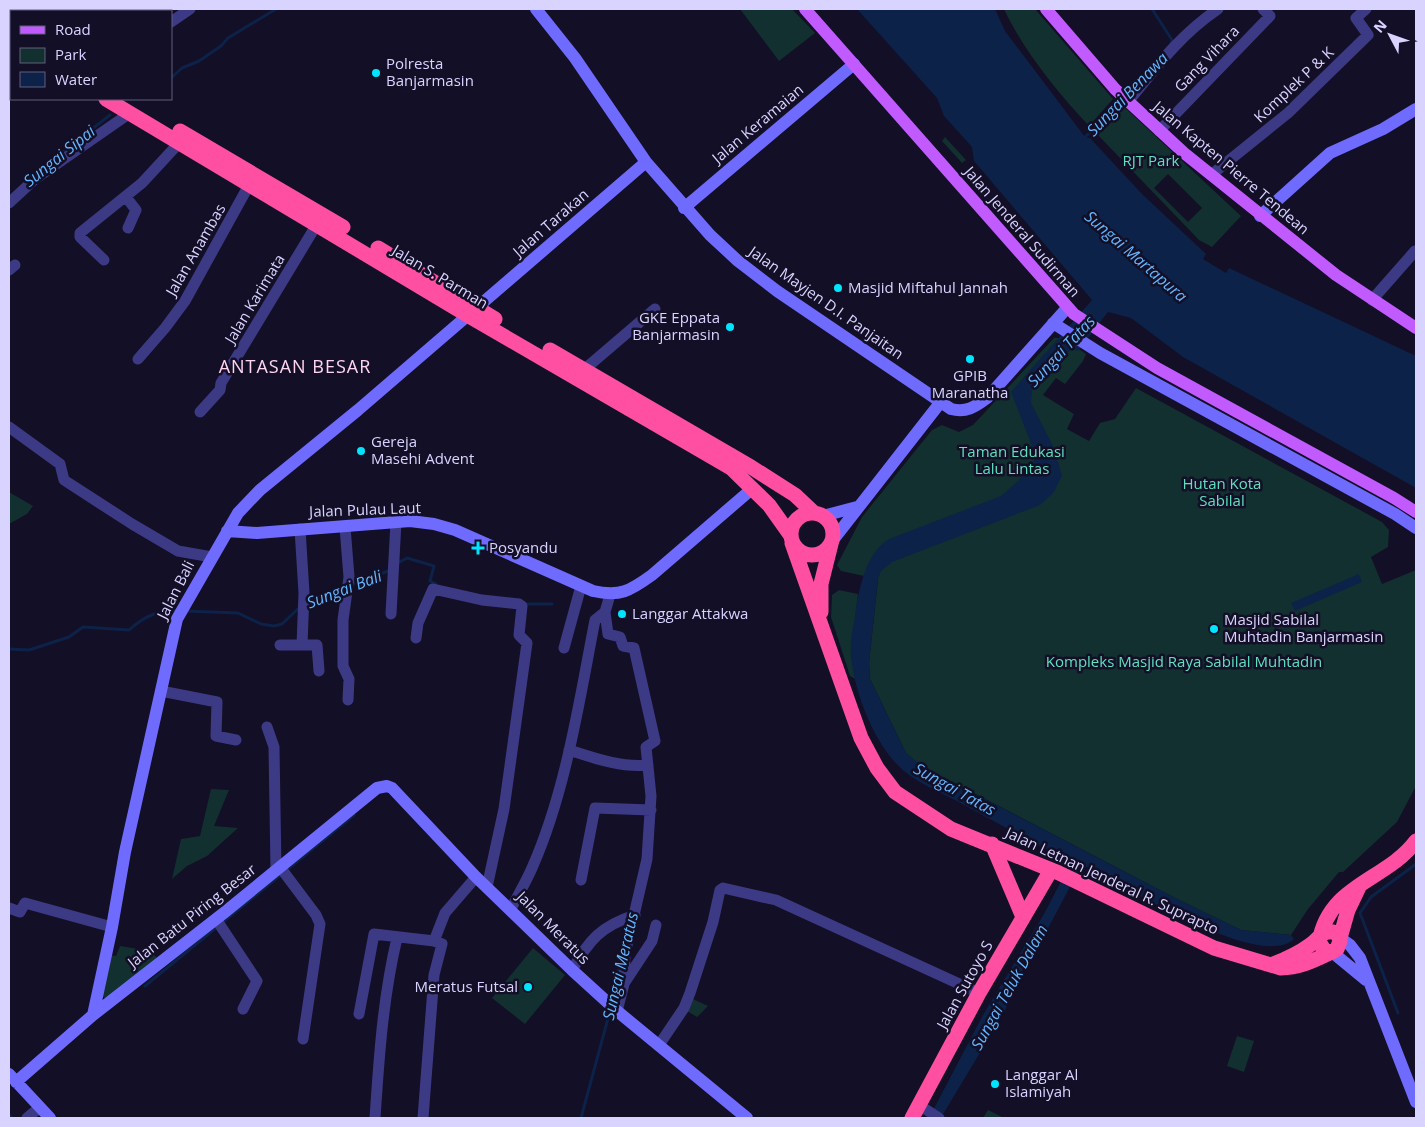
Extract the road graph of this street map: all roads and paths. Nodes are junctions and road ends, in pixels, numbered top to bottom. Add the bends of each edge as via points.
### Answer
1 (190, 9) edge
2 (536, 9) edge
3 (805, 9) edge
4 (1046, 9) edge
5 (1218, 9) edge
6 (1263, 9) edge
7 (1366, 9) edge
8 (172, 21) edge
9 (854, 64) junction
10 (1125, 99) junction
11 (109, 100) edge
12 (127, 106) edge
13 (1416, 109) edge
14 (1159, 131) junction
15 (179, 143) junction
16 (646, 162) junction
17 (236, 171) junction
18 (1212, 176) junction
19 (249, 185) junction
20 (126, 197) junction
21 (9, 203) edge
22 (684, 208) junction
23 (1260, 216) junction
24 (317, 224) junction
25 (128, 228) dead end
26 (1416, 251) edge
27 (104, 260) dead end
28 (1372, 300) junction
29 (655, 309) dead end
30 (1071, 311) junction
31 (473, 312) junction
32 (1058, 326) junction
33 (1416, 328) edge
34 (138, 359) dead end
35 (575, 364) junction
36 (940, 403) junction
37 (200, 412) dead end
38 (9, 427) edge
39 (753, 488) junction
40 (858, 507) junction
41 (1416, 512) edge
42 (818, 514) junction
43 (396, 522) junction
44 (345, 527) junction
45 (1416, 528) edge
46 (300, 529) junction
47 (227, 530) junction
48 (791, 539) junction
49 (832, 542) junction
50 (212, 557) junction
51 (581, 586) junction
52 (610, 595) junction
53 (606, 612) junction
54 (391, 614) dead end
55 (821, 626) junction
56 (416, 638) dead end
57 (280, 645) dead end
58 (302, 645) junction
59 (564, 648) dead end
60 (319, 671) dead end
61 (161, 691) junction
62 (348, 700) dead end
63 (267, 727) dead end
64 (236, 740) dead end
65 (569, 750) junction
66 (648, 765) junction
67 (392, 788) joint
68 (651, 810) junction
69 (1416, 841) edge
70 (992, 844) junction
71 (282, 871) junction
72 (1055, 872) junction
73 (476, 877) junction
74 (581, 880) dead end
75 (1363, 882) junction
76 (487, 887) junction
77 (9, 908) edge
78 (511, 909) junction
79 (632, 916) junction
80 (1023, 917) junction
81 (219, 925) junction
82 (656, 925) dead end
83 (112, 927) junction
84 (1322, 936) junction
85 (397, 938) junction
86 (1340, 938) junction
87 (434, 941) junction
88 (1332, 952) junction
89 (1269, 966) junction
90 (572, 970) junction
91 (1368, 982) junction
92 (624, 984) junction
93 (979, 993) junction
94 (612, 1006) junction
95 (243, 1009) dead end
96 (358, 1014) dead end
97 (93, 1015) junction
98 (303, 1039) dead end
99 (659, 1045) junction
100 (12, 1078) edge
101 (1416, 1102) edge
102 (39, 1108) junction
103 (925, 1114) edge
104 (27, 1118) edge
105 (50, 1118) edge
106 (375, 1118) edge
107 (423, 1118) edge
108 (747, 1118) edge

1 - 8 street
2 - 16 street, Jalan Mayjen D.I. Panjaitan via 581,66
3 - 9 main road, Jalan Jenderal Sudirman
4 - 10 main road, Jalan Kapten Pierre Tendean
5 - 10 street via 1177,41
6 - 14 street, Gang Vihara via 1270,16
7 - 18 street, Komplek P & K via 1356,18 1368,35 1357,47 1282,119
9 - 22 street, Jalan Keramaian
9 - 30 main road, Jalan Jenderal Sudirman
10 - 14 main road, Jalan Kapten Pierre Tendean
11 - 12 highway, Jalan S. Parman
12 - 15 highway, Jalan S. Parman
12 - 17 highway, Jalan S. Parman
12 - 21 street
13 - 23 street via 1383,129 1330,153
14 - 18 main road, Jalan Kapten Pierre Tendean
15 - 17 highway, Jalan S. Parman
15 - 20 street
16 - 22 street, Jalan Mayjen D.I. Panjaitan
16 - 31 street, Jalan Tarakan
17 - 19 highway, Jalan S. Parman
17 - 31 highway, Jalan S. Parman
18 - 23 main road, Jalan Kapten Pierre Tendean
19 - 24 highway, Jalan S. Parman
19 - 34 street, Jalan Anambas via 185,301
20 - 25 street via 136,210
20 - 27 street via 80,233 80,237
22 - 36 street, Jalan Mayjen D.I. Panjaitan via 738,261 769,285
23 - 28 main road, Jalan Kapten Pierre Tendean
24 - 31 highway, Jalan S. Parman
24 - 37 street, Jalan Karimata via 220,390
26 - 28 street
28 - 33 main road, Jalan Kapten Pierre Tendean
29 - 35 street via 586,368
30 - 32 street, Jalan Mayjen D.I. Panjaitan
30 - 41 main road, Jalan Jenderal Sudirman via 1157,368
31 - 35 highway, Jalan S. Parman
31 - 39 highway, Jalan S. Parman via 731,468
31 - 47 street, Jalan Bali via 260,490
32 - 36 street, Jalan Mayjen D.I. Panjaitan via 973,409 956,411
32 - 45 street via 1088,346
35 - 42 highway, Jalan S. Parman via 751,467
36 - 40 street
38 - 50 street via 60,464 64,480 132,524 178,551
39 - 48 highway, Jalan S. Parman via 769,505
39 - 52 street via 652,575 629,590
40 - 42 street
40 - 49 street
42 - 48 highway via 799,517 794,523
42 - 49 highway via 831,524 834,530
43 - 44 street, Jalan Pulau Laut
43 - 51 street, Jalan Pulau Laut via 434,524 455,530
43 - 54 street
44 - 46 street, Jalan Pulau Laut
44 - 62 street via 348,584 343,620 343,666 348,679
46 - 47 street, Jalan Pulau Laut via 257,533
46 - 58 street
47 - 50 street, Jalan Bali
48 - 49 highway via 801,553 815,556
48 - 55 highway, Jalan Letnan Jenderal R. Suprapto
49 - 55 highway via 821,584
50 - 61 street, Jalan Bali via 178,617
51 - 52 street, Jalan Pulau Laut
51 - 59 street
52 - 53 street
53 - 65 street via 595,620
53 - 66 street via 608,634 620,637 623,646 634,648 655,741 646,747
55 - 70 highway, Jalan Letnan Jenderal R. Suprapto via 862,738 877,768 895,792 951,829
56 - 76 street via 418,623 433,589 522,606 519,636 527,643 504,809
57 - 58 street
58 - 60 street via 318,646
61 - 64 street via 217,702 216,736
61 - 83 street, Jalan Bali via 125,852
63 - 71 street via 274,747
65 - 66 street via 602,760
65 - 78 street via 532,868
66 - 68 street
67 - 71 street, Jalan Batu Piring Besar via 376,788
67 - 73 street, Jalan Meratus
68 - 74 street via 595,808
68 - 79 street via 648,858
69 - 75 highway via 1408,851
70 - 72 highway, Jalan Letnan Jenderal R. Suprapto
70 - 80 highway
71 - 81 street, Jalan Batu Piring Besar
71 - 98 street via 320,924
72 - 80 highway, Jalan Sutoyo S
72 - 89 highway, Jalan Letnan Jenderal R. Suprapto via 1214,948
73 - 76 street, Jalan Meratus
73 - 87 street via 445,913
75 - 84 highway via 1347,893 1333,910 1325,922
75 - 86 highway via 1348,910
76 - 78 street, Jalan Meratus
77 - 83 street via 20,912 25,903
78 - 90 street, Jalan Meratus
79 - 90 street via 596,934
79 - 92 street
80 - 93 highway, Jalan Sutoyo S
81 - 95 street via 257,981
81 - 97 street, Jalan Batu Piring Besar
82 - 92 street via 652,941
83 - 97 street, Jalan Bali
84 - 86 highway via 1330,932
84 - 88 highway via 1322,949
84 - 89 highway via 1298,953
85 - 87 street
85 - 96 street via 373,935
85 - 106 street via 380,1041
86 - 88 highway via 1339,947
86 - 91 street via 1358,954
87 - 107 street via 442,944 434,975
88 - 89 highway, Jalan Letnan Jenderal R. Suprapto via 1292,968
88 - 91 street
90 - 94 street, Jalan Meratus
91 - 101 street
92 - 94 street
93 - 99 street via 776,900 721,888 690,993 680,1015
93 - 103 highway, Jalan Sutoyo S
94 - 99 street, Jalan Meratus
97 - 100 street, Jalan Batu Piring Besar
99 - 108 street, Jalan Meratus
100 - 102 street
102 - 104 street
102 - 105 street

